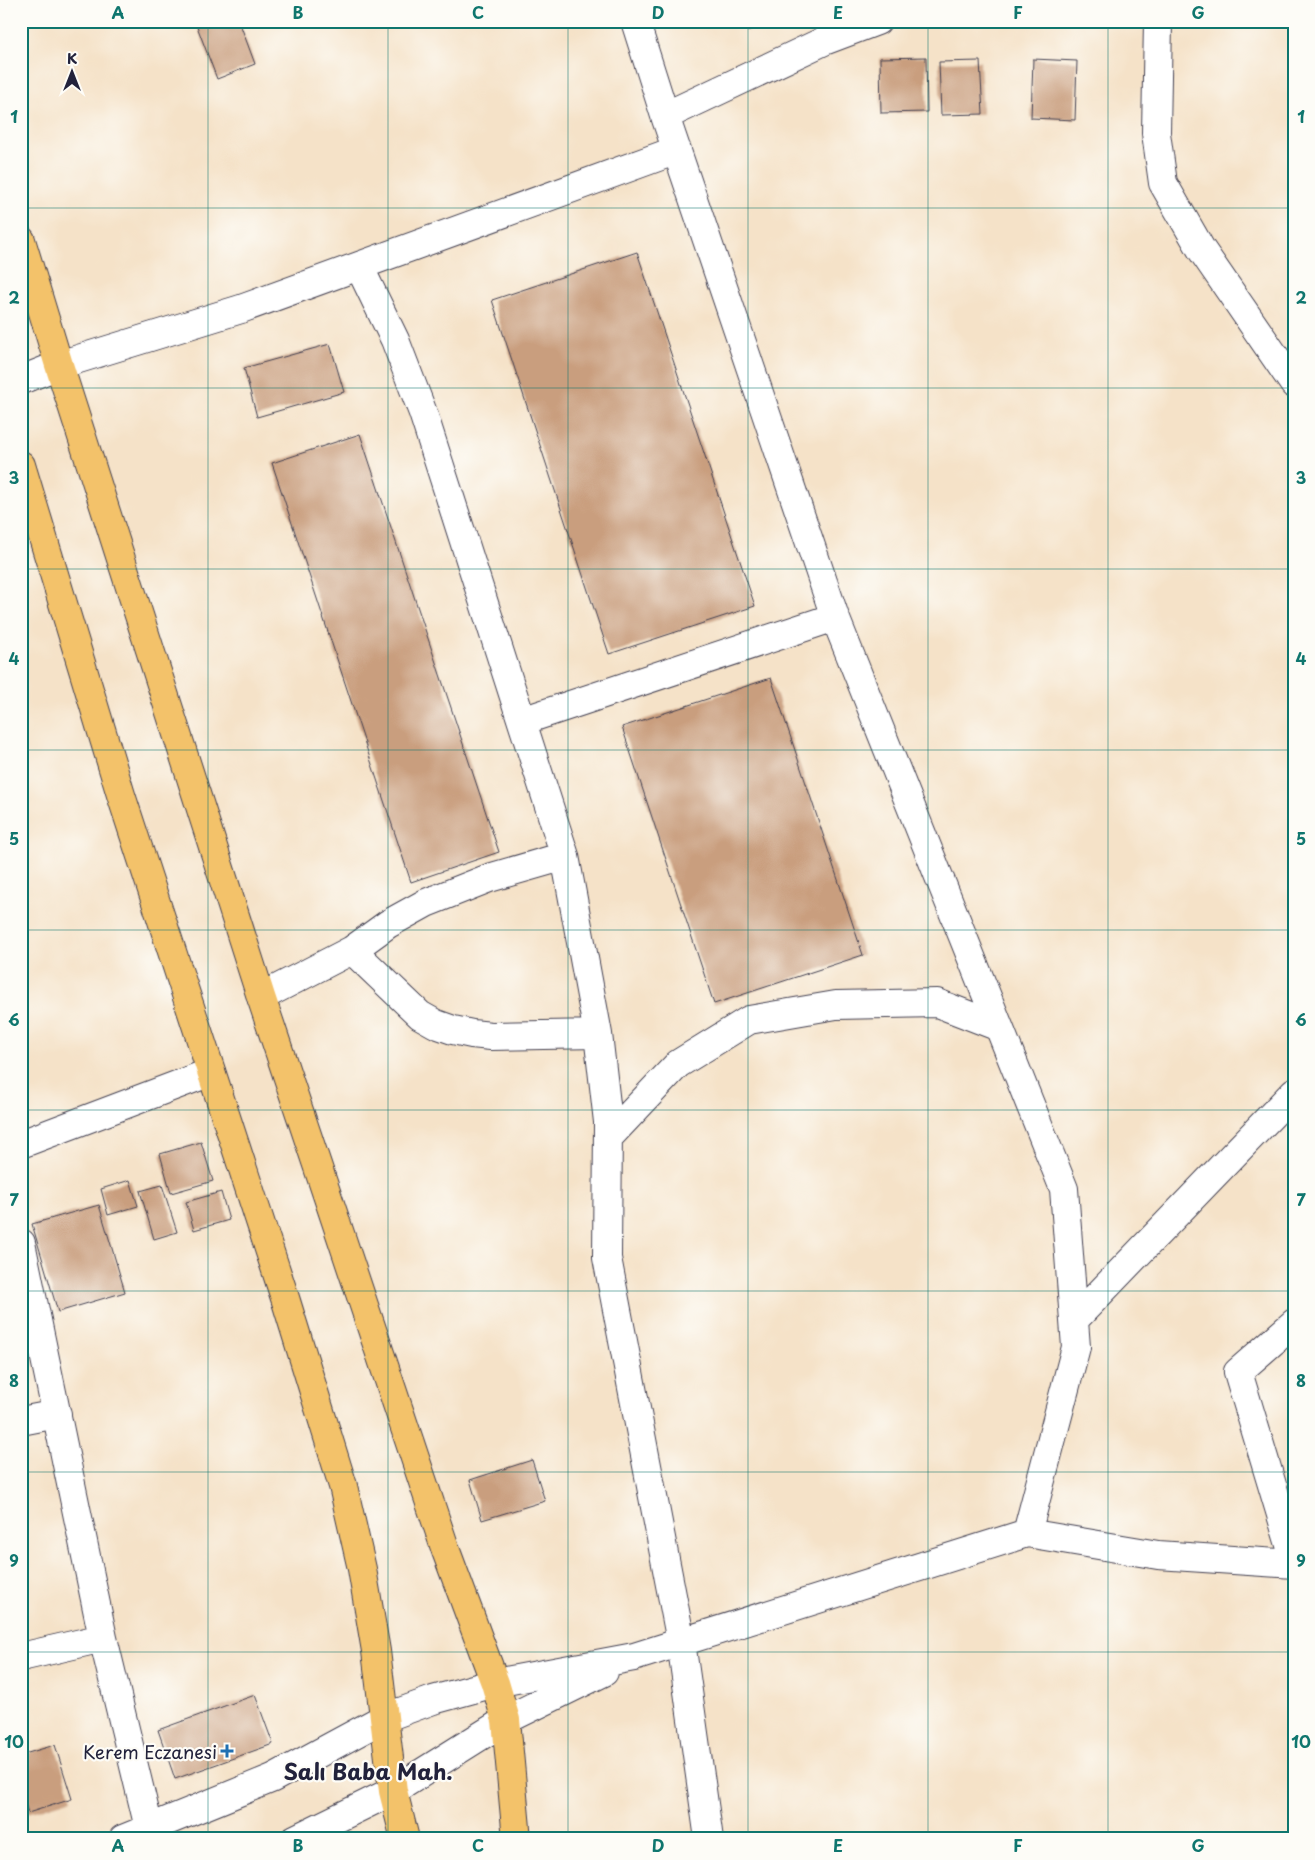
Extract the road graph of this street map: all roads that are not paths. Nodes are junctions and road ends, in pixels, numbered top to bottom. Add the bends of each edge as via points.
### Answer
1 (635, 21) edge
2 (877, 21) edge
3 (1158, 21) edge
4 (665, 116) junction
5 (677, 150) junction
6 (21, 240) edge
7 (359, 266) junction
8 (59, 365) junction
9 (21, 380) edge
10 (1294, 384) edge
11 (21, 465) edge
12 (835, 617) junction
13 (522, 721) junction
14 (565, 856) junction
15 (352, 950) junction
16 (261, 997) junction
17 (999, 1027) junction
18 (598, 1034) junction
19 (211, 1072) junction
20 (1294, 1092) edge
21 (608, 1138) junction
22 (21, 1144) edge
23 (21, 1243) edge
24 (1074, 1320) junction
25 (1294, 1322) edge
26 (57, 1414) junction
27 (21, 1421) edge
28 (1027, 1533) junction
29 (1294, 1558) edge
30 (1294, 1564) edge
31 (103, 1638) junction
32 (681, 1642) junction
33 (21, 1657) edge
34 (634, 1657) junction
35 (495, 1683) junction
36 (384, 1718) junction
37 (506, 1720) junction
38 (393, 1791) junction
39 (149, 1828) junction
40 (123, 1839) edge
41 (296, 1839) edge
42 (405, 1839) edge
43 (517, 1839) edge
44 (709, 1839) edge

1 - 4 street
2 - 4 street via 824,41
3 - 10 street via 1156,133 1163,183 1201,249
4 - 5 street
5 - 7 street
5 - 12 street
6 - 8 main road
7 - 8 street via 240,309
7 - 13 street via 395,340 423,413
8 - 9 street
8 - 16 main road
11 - 19 main road via 121,796
12 - 13 street
12 - 17 street
13 - 14 street
14 - 15 street via 488,878 426,903 388,924
14 - 18 street
15 - 16 street
15 - 18 street via 420,1015 453,1030 491,1036
16 - 35 main road via 446,1552
17 - 21 street via 937,1004 836,1005 750,1020 678,1064
17 - 24 street via 1064,1189
18 - 21 street
19 - 22 street
19 - 36 main road via 343,1486 362,1568
20 - 24 street
21 - 32 street via 607,1258
23 - 26 street
24 - 28 street via 1076,1347
25 - 29 street via 1238,1372
26 - 27 street
26 - 31 street
28 - 30 street via 1158,1555
28 - 32 street
31 - 33 street
31 - 39 street
32 - 34 street
32 - 44 street
34 - 35 street
34 - 37 street
35 - 36 street
35 - 37 main road
36 - 38 main road
36 - 39 street via 273,1778
37 - 38 street
37 - 43 main road
38 - 41 street
38 - 42 main road
39 - 40 street

